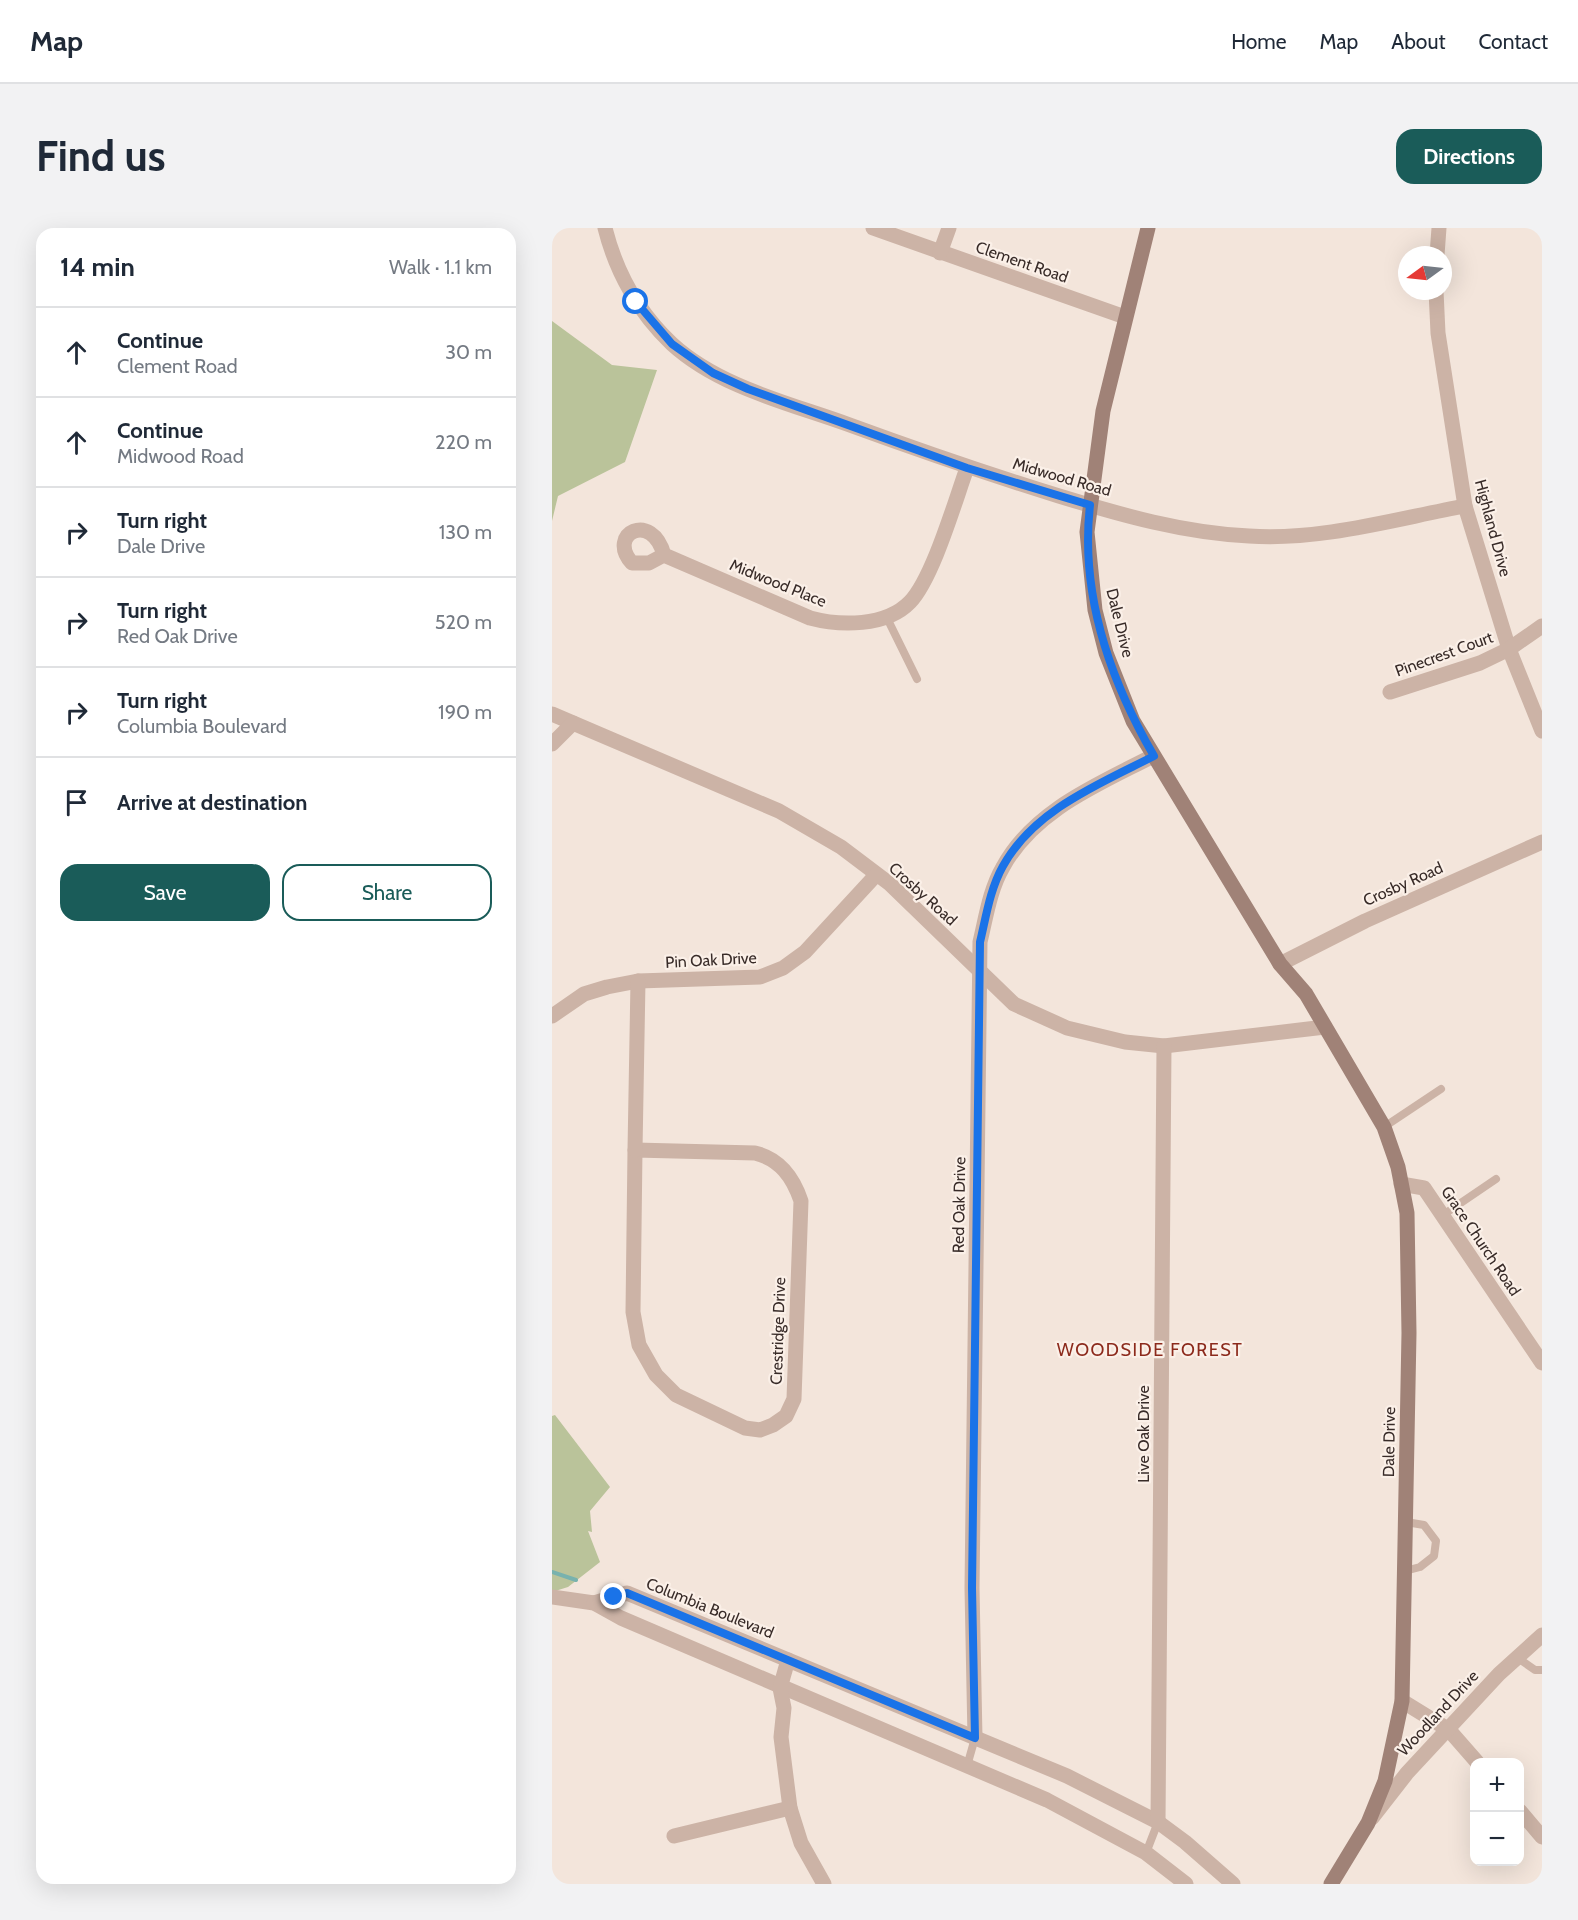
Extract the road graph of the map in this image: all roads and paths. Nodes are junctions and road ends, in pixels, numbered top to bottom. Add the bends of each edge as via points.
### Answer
1 (605, 228) edge
2 (873, 228) edge
3 (949, 228) edge
4 (1148, 228) edge
5 (1439, 228) edge
6 (1438, 246) edge
7 (940, 253) junction
8 (1436, 300) edge
9 (1125, 317) junction
10 (967, 468) junction
11 (1090, 505) junction
12 (1465, 506) junction
13 (664, 555) dead end
14 (886, 616) junction
15 (1542, 626) edge
16 (1509, 649) junction
17 (917, 679) dead end
18 (1390, 693) dead end
19 (552, 714) edge
20 (573, 723) junction
21 (1542, 731) edge
22 (552, 744) edge
23 (1154, 756) junction
24 (1542, 842) edge
25 (876, 875) junction
26 (1280, 964) junction
27 (980, 971) junction
28 (638, 981) junction
29 (552, 1016) edge
30 (1325, 1027) junction
31 (1164, 1046) junction
32 (1441, 1089) dead end
33 (1384, 1127) junction
34 (635, 1150) junction
35 (1496, 1179) dead end
36 (1401, 1184) junction
37 (1443, 1215) junction
38 (1542, 1363) edge
39 (1406, 1522) junction
40 (1405, 1572) junction
41 (552, 1597) edge
42 (594, 1603) junction
43 (1542, 1635) edge
44 (1515, 1656) junction
45 (788, 1660) junction
46 (1542, 1670) edge
47 (780, 1688) junction
48 (1402, 1701) junction
49 (1449, 1730) junction
50 (975, 1738) junction
51 (1474, 1758) edge
52 (967, 1766) junction
53 (790, 1808) junction
54 (1521, 1812) edge
55 (1158, 1822) junction
56 (1368, 1823) junction
57 (674, 1836) dead end
58 (1542, 1837) edge
59 (1146, 1853) junction
60 (824, 1884) edge
61 (1186, 1884) edge
62 (1233, 1884) edge
63 (1331, 1884) edge

1 - 10 street, Midwood Road via 612,256 636,302 672,344 713,373
2 - 7 street, Clement Road
3 - 7 street
4 - 9 street, Dale Drive
5 - 6 street
7 - 9 street, Clement Road
8 - 12 street, Highland Drive
9 - 11 street, Dale Drive via 1102,411
10 - 11 street, Midwood Road
10 - 14 street, Midwood Place via 925,578 909,603
11 - 12 street, Midwood Road via 1174,526 1252,537 1316,534
11 - 23 street, Dale Drive via 1087,532 1095,610 1106,653 1133,721
12 - 16 street, Highland Drive
13 - 14 street, Midwood Place via 831,624 863,624
14 - 17 lane
15 - 16 street, Pinecrest Court
16 - 18 street, Pinecrest Court via 1480,663
16 - 21 street, Highland Drive
19 - 20 street, Crosby Road
20 - 22 street
20 - 25 street, Crosby Road via 779,811 841,846
23 - 26 street, Dale Drive
23 - 27 street, Red Oak Drive via 1063,802 1022,840 1003,867 995,887 980,942
24 - 26 street, Crosby Road via 1365,921
25 - 27 street, Crosby Road
25 - 28 street, Pin Oak Drive via 805,952 783,968 760,977
26 - 30 street, Dale Drive via 1296,982 1305,1006 1314,1008
27 - 31 street, Crosby Road via 1014,1004 1067,1028 1125,1042
27 - 50 street, Red Oak Drive via 972,1588
28 - 29 street, Pin Oak Drive via 584,994
28 - 34 street, Crestridge Drive
30 - 31 street, Crosby Road
30 - 33 street, Dale Drive
31 - 55 street, Live Oak Drive
32 - 33 lane
33 - 36 street, Dale Drive
34 - 34 street, Crestridge Drive via 633,1312 639,1346 656,1375 676,1395 745,1428 760,1430 773,1425 786,1416 794,1399 801,1201 794,1179 768,1156 755,1153
35 - 37 lane
36 - 37 street, Grace Church Road via 1424,1188
36 - 39 street, Dale Drive via 1407,1213 1409,1333
37 - 38 street, Grace Church Road
39 - 40 street, Dale Drive
39 - 40 lane via 1424,1525 1436,1542 1434,1556
40 - 48 street, Dale Drive
41 - 42 street
42 - 45 street, Columbia Boulevard via 627,1593
42 - 47 street
43 - 44 street, Woodland Drive
44 - 46 lane via 1535,1670
44 - 49 street, Woodland Drive
45 - 47 street
45 - 50 street, Columbia Boulevard
47 - 52 street
47 - 53 street via 784,1708 781,1737
48 - 49 street
48 - 56 street, Dale Drive via 1392,1759
49 - 51 street
49 - 56 street, Woodland Drive via 1407,1773
50 - 52 lane
50 - 55 street, Columbia Boulevard via 1067,1776
52 - 59 street via 1047,1800
53 - 57 street
53 - 60 street via 801,1843
54 - 58 street
55 - 59 lane
55 - 62 street, Columbia Boulevard
56 - 63 street, Dale Drive
59 - 61 street

